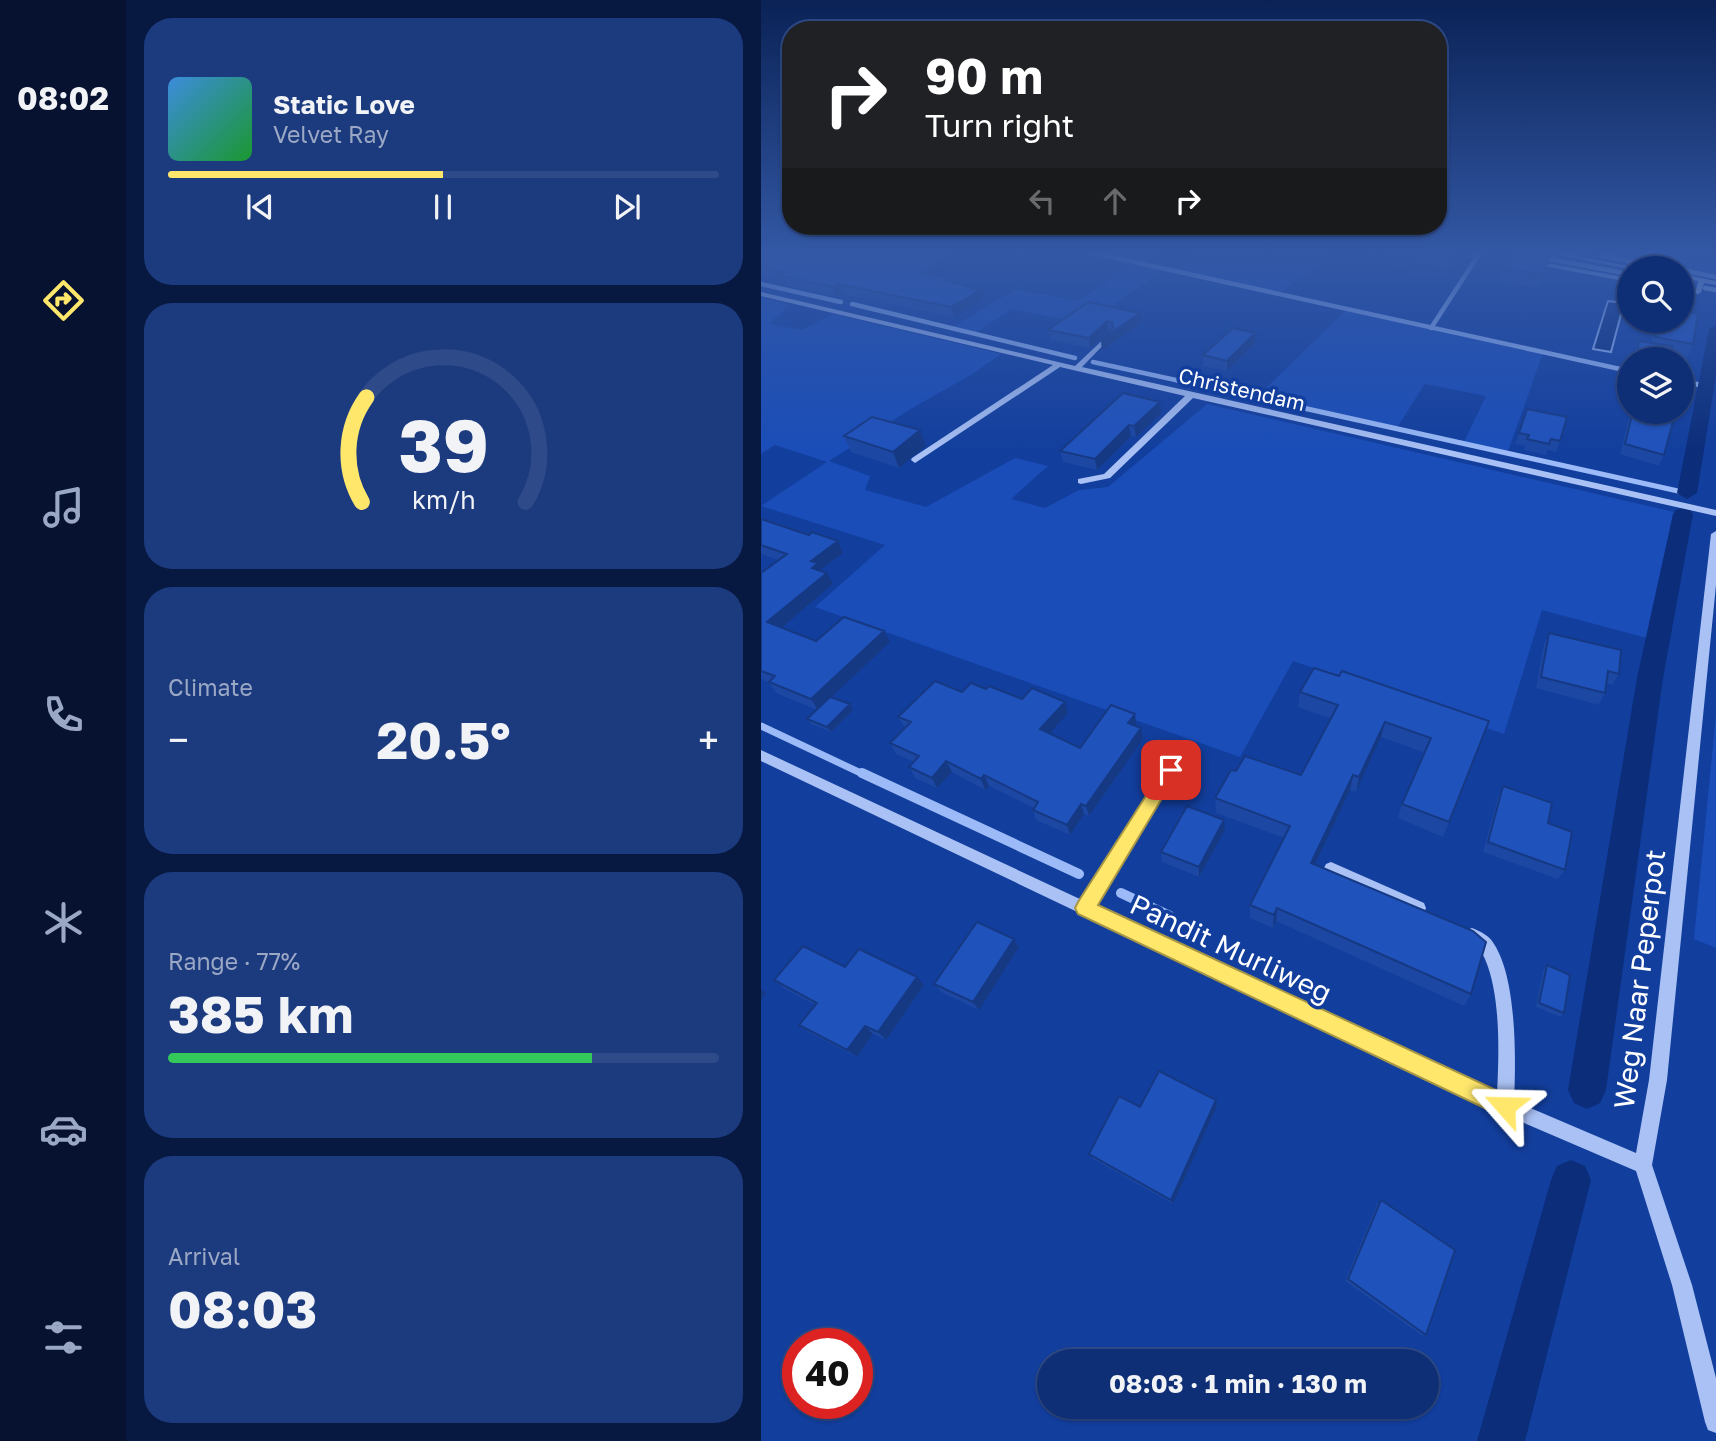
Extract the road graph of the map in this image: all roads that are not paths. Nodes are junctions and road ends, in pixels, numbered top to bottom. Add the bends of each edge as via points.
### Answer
1 (864, 318) edge
2 (1110, 335) edge
3 (1059, 364) junction
4 (1077, 368) junction
5 (1191, 396) junction
6 (915, 460) dead end
7 (1081, 481) dead end
8 (1716, 513) edge
9 (1716, 534) edge
10 (761, 755) edge
11 (1171, 770) dead end
12 (1331, 868) edge
13 (1085, 908) junction
14 (1428, 913) edge
15 (1452, 924) edge
16 (1505, 1106) junction
17 (1643, 1165) junction
18 (1716, 1422) edge

1 - 3 street, Christendam
2 - 4 street
3 - 4 street, Christendam
3 - 6 street
4 - 5 street, Christendam
5 - 7 street via 1107,476
5 - 8 street, Christendam
9 - 17 street, Weg Naar Peperpot via 1658,1080
10 - 13 street, Pandit Murliweg
11 - 13 street
12 - 14 street
13 - 16 street, Pandit Murliweg
15 - 16 street via 1488,946 1497,967 1508,1067
16 - 17 street, Pandit Murliweg
17 - 18 street, Weg Naar Peperpot via 1682,1285

